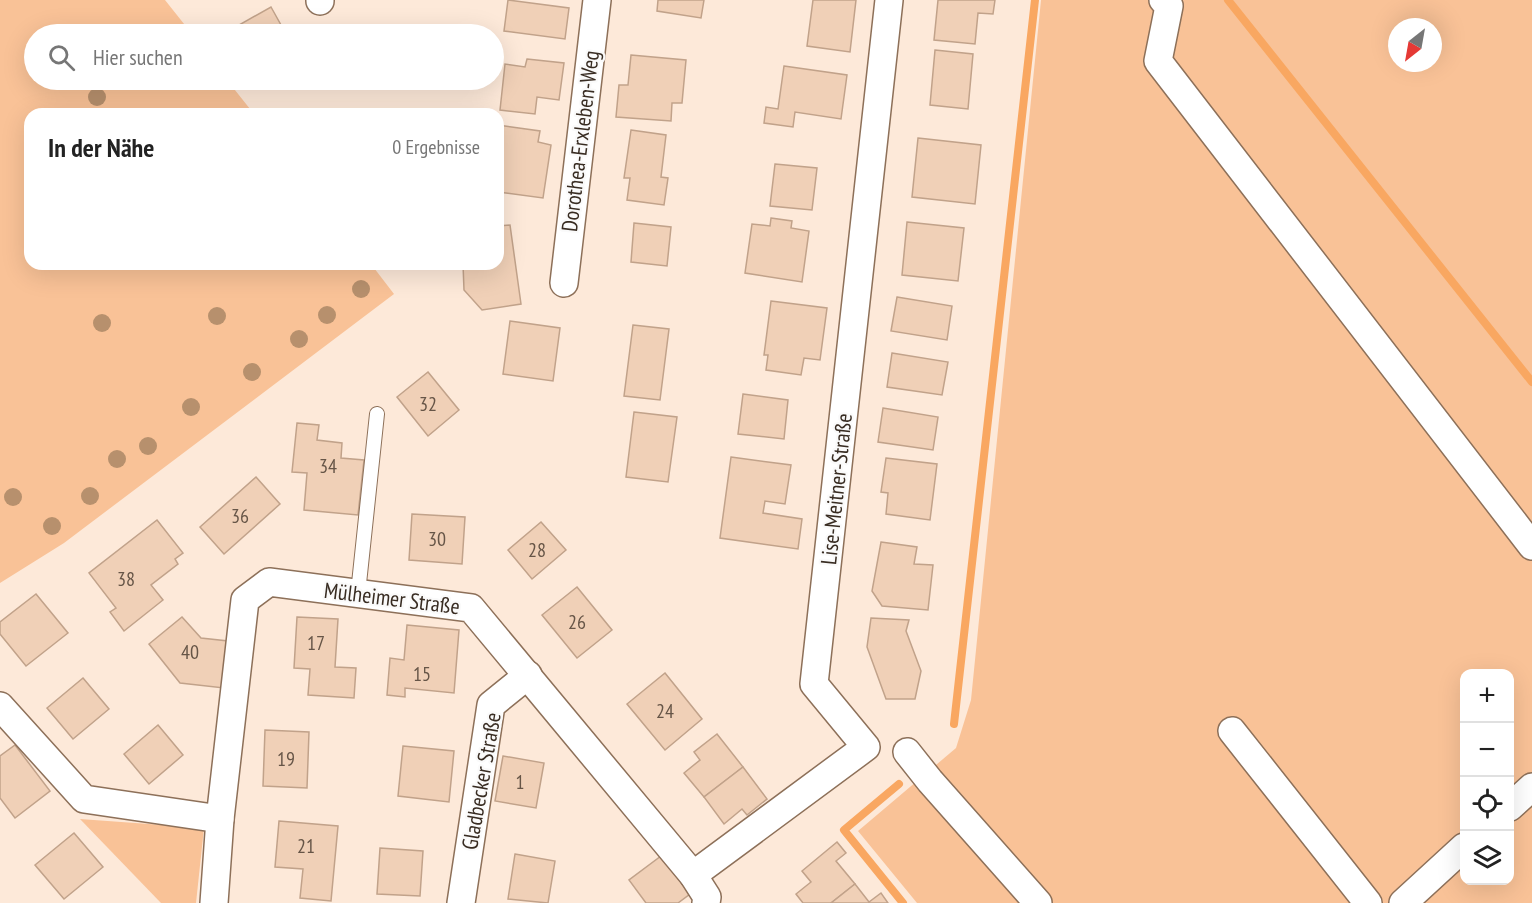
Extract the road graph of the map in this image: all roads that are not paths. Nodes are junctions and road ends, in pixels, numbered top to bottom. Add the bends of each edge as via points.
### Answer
1 (597, 0) edge
2 (889, 0) edge
3 (1163, 0) edge
4 (564, 283) dead end
5 (377, 414) dead end
6 (1532, 546) edge
7 (358, 593) junction
8 (528, 675) junction
9 (0, 706) edge
10 (1232, 731) dead end
11 (866, 747) junction
12 (1532, 787) edge
13 (1514, 803) edge
14 (220, 819) junction
15 (1460, 851) edge
16 (693, 875) junction
17 (214, 903) edge
18 (461, 903) edge
19 (706, 903) edge
20 (1038, 903) edge
21 (1368, 903) edge
22 (1402, 903) edge

1 - 4 street, Dorothea-Erxleben-Weg
2 - 11 street, Lise-Meitner-Straße via 814,684
3 - 6 street via 1169,6 1158,61
5 - 7 lane
7 - 8 street, Mülheimer Straße via 471,608
7 - 14 street, Mülheimer Straße via 269,582 245,600
8 - 16 street, Mülheimer Straße
8 - 18 street, Gladbecker Straße via 491,705
9 - 14 street via 84,799
10 - 21 street
11 - 16 street
11 - 20 street via 915,753 930,781
12 - 13 street
14 - 17 street, Mülheimer Straße
15 - 22 street
16 - 19 street, Mülheimer Straße via 707,897

